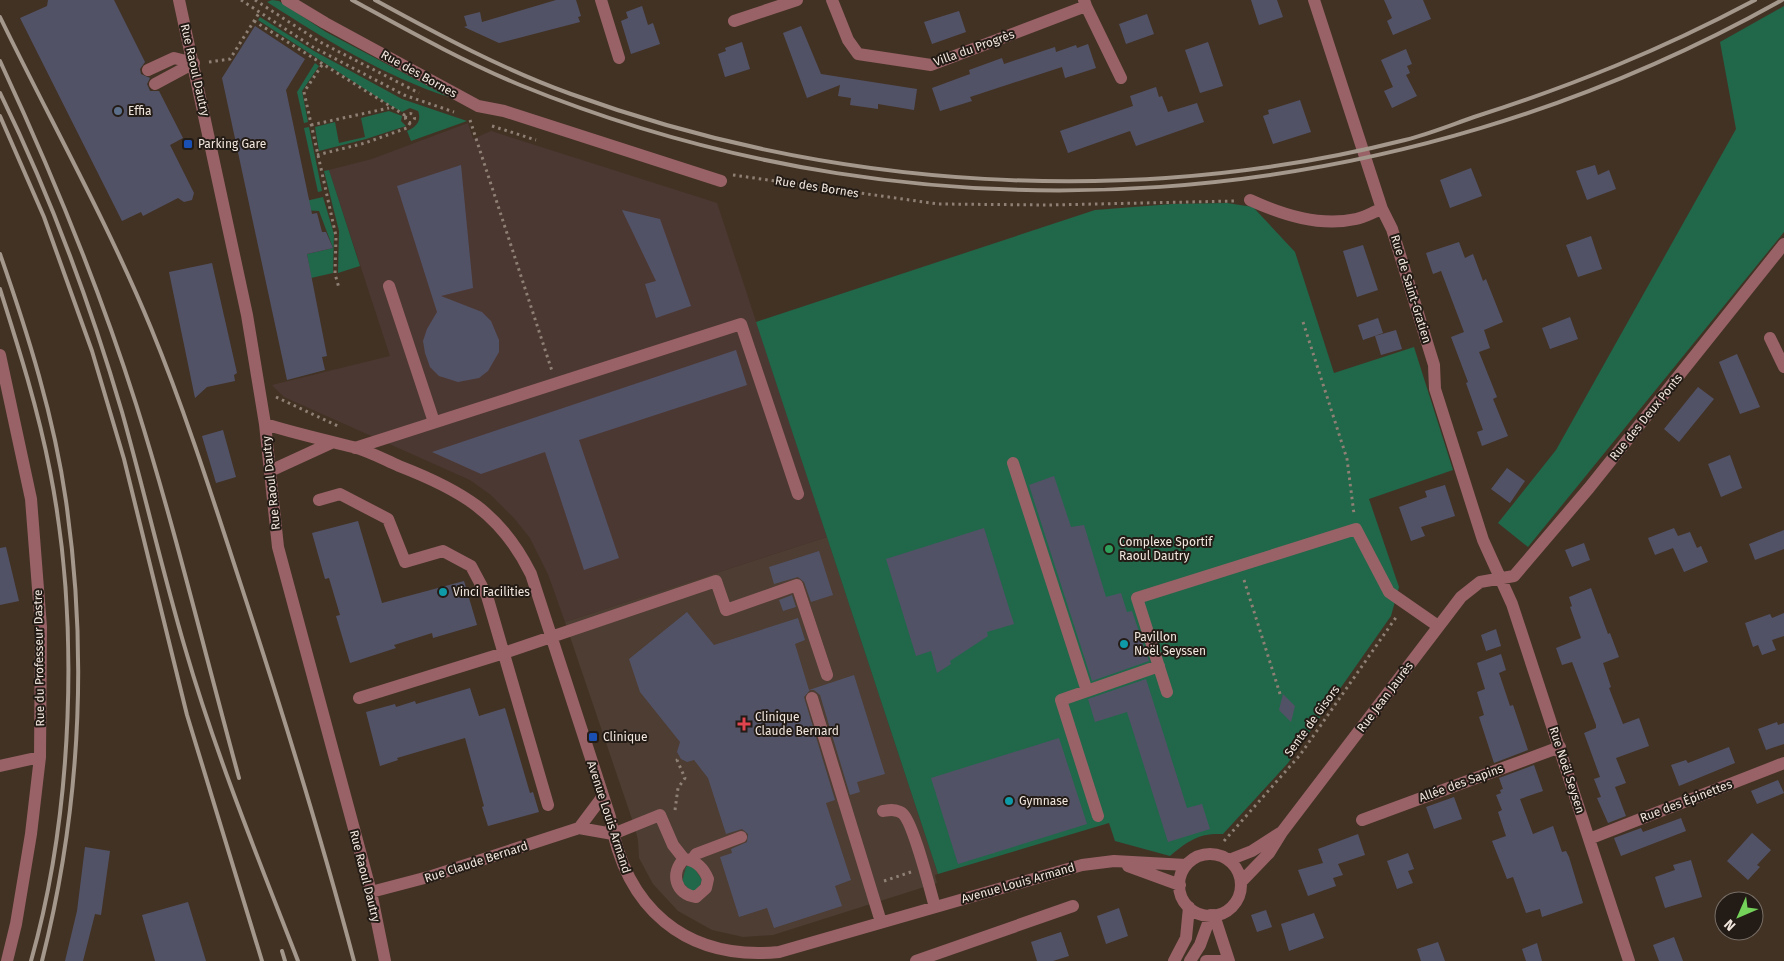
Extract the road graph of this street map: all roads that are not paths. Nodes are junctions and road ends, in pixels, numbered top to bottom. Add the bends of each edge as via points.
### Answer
1 (179, 0) edge
2 (287, 0) edge
3 (601, 0) edge
4 (797, 0) edge
5 (832, 0) edge
6 (1314, 0) edge
7 (1085, 3) edge
8 (734, 21) dead end
9 (619, 58) dead end
10 (200, 63) junction
11 (148, 70) dead end
12 (1121, 78) dead end
13 (155, 84) dead end
14 (721, 181) road end
15 (1250, 200) road end
16 (1382, 209) junction
17 (1784, 244) edge
18 (389, 286) dead end
19 (1770, 338) dead end
20 (0, 355) edge
21 (1784, 367) edge
22 (434, 422) junction
23 (265, 424) junction
24 (331, 443) junction
25 (355, 448) junction
26 (1014, 462) dead end
27 (270, 471) junction
28 (798, 494) dead end
29 (319, 500) dead end
30 (1501, 579) junction
31 (1438, 626) junction
32 (550, 637) junction
33 (504, 652) junction
34 (1159, 666) junction
35 (827, 675) dead end
36 (1087, 691) junction
37 (1167, 692) dead end
38 (359, 698) dead end
39 (812, 698) dead end
40 (1560, 747) junction
41 (40, 757) junction
42 (1784, 763) edge
43 (0, 766) edge
44 (603, 796) junction
45 (548, 805) dead end
46 (883, 811) dead end
47 (1098, 816) dead end
48 (1362, 820) dead end
49 (579, 828) junction
50 (1282, 832) junction
51 (613, 834) junction
52 (741, 837) dead end
53 (1589, 839) junction
54 (1228, 860) junction
55 (1114, 861) junction
56 (1186, 865) junction
57 (1241, 882) junction
58 (1180, 885) junction
59 (371, 892) junction
60 (1073, 906) dead end
61 (935, 907) junction
62 (1189, 907) junction
63 (1212, 915) junction
64 (881, 922) junction
65 (747, 959) edge
66 (7, 961) edge
67 (385, 961) edge
68 (916, 961) edge
69 (1174, 961) edge
70 (1190, 961) edge
71 (1206, 961) edge
72 (1228, 961) edge
73 (1629, 961) edge

1 - 10 street, Rue Raoul Dautry
2 - 14 street, Rue des Bornes via 478,106 504,111
3 - 9 street
4 - 8 street
5 - 7 street, Villa du Progrès via 848,40 858,54 931,65
6 - 16 street, Rue de Saint-Gratien
7 - 12 street, Villa du Progrès
10 - 11 street via 174,58
10 - 13 street
10 - 23 street, Rue Raoul Dautry
15 - 16 street via 1280,214 1314,221 1356,219
16 - 30 street, Rue de Saint-Gratien via 1392,229 1434,365 1435,389 1483,540
17 - 30 street, Rue des Deux Ponts via 1589,488 1514,576
18 - 22 street
19 - 21 street
20 - 41 street, Rue du Professeur Dastre via 31,499 41,627
22 - 25 street
22 - 28 street via 741,324
23 - 24 street, Avenue Louis Armand
23 - 27 street, Rue Raoul Dautry
24 - 25 street, Avenue Louis Armand
24 - 27 street
25 - 32 street, Avenue Louis Armand via 414,471 471,500 499,525 531,574
26 - 36 street
27 - 59 street, Rue Raoul Dautry via 278,547
29 - 33 street via 340,494 388,519 404,562 443,551 471,566 487,596
30 - 31 street, Rue Jean Jaurès via 1480,582 1461,597
30 - 40 street, Rue Noël Seysen
31 - 34 street via 1389,592 1356,529 1137,598
31 - 50 street, Rue Jean Jaurès
32 - 33 street
32 - 35 street via 716,581 726,610 797,585
32 - 44 street, Avenue Louis Armand
33 - 38 street
33 - 45 street
34 - 36 street
34 - 37 street
36 - 47 street via 1061,700
39 - 64 street
40 - 48 street, Allée des Sapins
40 - 53 street, Rue Noël Seysen
41 - 43 street
41 - 66 street, Rue du Professeur Dastre via 31,834
42 - 53 street, Rue des Épinettes
44 - 49 street
44 - 51 street, Avenue Louis Armand
46 - 61 street via 903,814 911,827
49 - 51 street, Rue Claude Bernard
49 - 59 street, Rue Claude Bernard via 432,876
50 - 54 street, Rue Jean Jaurès via 1252,851
50 - 57 street, Rue Jean Jaurès via 1270,853
51 - 52 street via 660,815 673,845 688,860
51 - 65 street, Avenue Louis Armand via 630,882 662,924 714,950
53 - 73 street, Rue Noël Seysen
54 - 56 street via 1211,854 1193,859
54 - 57 street via 1236,867
55 - 56 street, Avenue Louis Armand
55 - 58 street, Avenue Louis Armand
55 - 61 street, Avenue Louis Armand via 1082,865
56 - 58 street
57 - 63 street via 1234,904 1222,913
58 - 62 street
59 - 67 street, Rue Raoul Dautry
60 - 68 street
61 - 64 street, Avenue Louis Armand
62 - 63 street
62 - 69 street via 1186,938
63 - 70 street
63 - 72 street
64 - 65 street, Avenue Louis Armand
71 - 72 street

